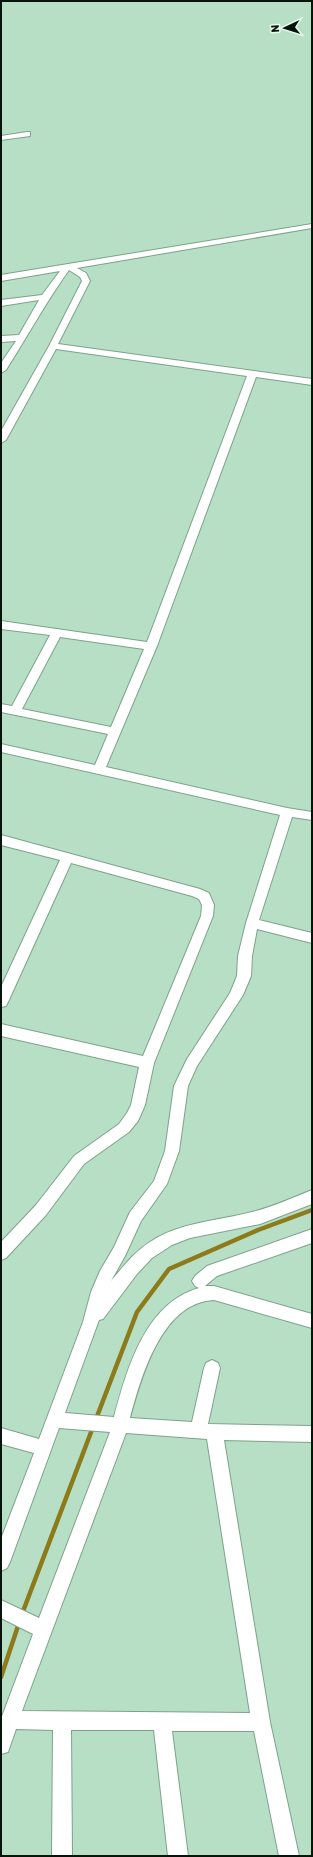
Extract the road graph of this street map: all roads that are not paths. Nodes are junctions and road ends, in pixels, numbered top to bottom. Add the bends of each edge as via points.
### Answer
1 (27, 134) dead end
2 (1, 138) edge
3 (312, 226) edge
4 (68, 266) junction
5 (1, 278) edge
6 (45, 297) junction
7 (1, 303) edge
8 (22, 338) junction
9 (1, 339) edge
10 (53, 346) junction
11 (2, 367) edge
12 (253, 373) junction
13 (312, 382) edge
14 (1, 440) edge
15 (1, 626) edge
16 (56, 634) junction
17 (151, 646) junction
18 (1, 708) edge
19 (15, 711) junction
20 (115, 732) junction
21 (1, 748) edge
22 (99, 769) junction
23 (286, 812) junction
24 (312, 816) edge
25 (1, 840) edge
26 (67, 858) junction
27 (252, 923) junction
28 (312, 938) edge
29 (1, 1002) edge
30 (1, 1030) edge
31 (147, 1063) junction
32 (312, 1197) edge
33 (312, 1236) edge
34 (1, 1253) edge
35 (200, 1281) dead end
36 (312, 1321) edge
37 (91, 1322) junction
38 (212, 1368) dead end
39 (54, 1420) junction
40 (117, 1425) junction
41 (206, 1431) junction
42 (312, 1434) edge
43 (1, 1436) edge
44 (44, 1448) junction
45 (1, 1562) edge
46 (1, 1609) edge
47 (38, 1627) junction
48 (10, 1720) junction
49 (62, 1721) junction
50 (162, 1722) junction
51 (261, 1722) junction
52 (1, 1745) edge
53 (62, 1856) edge
54 (178, 1856) edge
55 (289, 1856) edge

1 - 2 street
3 - 4 street
4 - 5 street
4 - 6 street
4 - 10 street via 83,275 86,280
6 - 7 street
6 - 8 street
8 - 9 street
8 - 11 street
10 - 12 street
10 - 14 street
12 - 13 street
12 - 17 street
15 - 16 street
16 - 17 street
16 - 19 street
17 - 20 street
18 - 19 street
19 - 20 street
20 - 22 street
21 - 22 street
22 - 23 street
23 - 24 street
23 - 27 street
25 - 26 street
26 - 29 street
26 - 31 street via 195,892 204,896 208,905 207,916
27 - 28 street
27 - 37 street via 244,976 236,994 198,1051 181,1086 172,1151 160,1184 135,1217 120,1251 108,1270
30 - 31 street
31 - 34 street via 133,1118 124,1128 79,1160 41,1210
32 - 37 street via 251,1220 202,1228 154,1247 111,1292
33 - 35 street via 212,1271
36 - 40 street via 214,1293 205,1292 192,1296 167,1317 150,1342 137,1368
37 - 39 street
38 - 41 street
39 - 40 street
39 - 44 street
40 - 41 street
40 - 47 street
41 - 42 street
41 - 51 street
43 - 44 street
44 - 45 street
46 - 47 street
47 - 48 street
48 - 49 street
48 - 52 street
49 - 50 street
49 - 53 street
50 - 51 street
50 - 54 street
51 - 55 street

